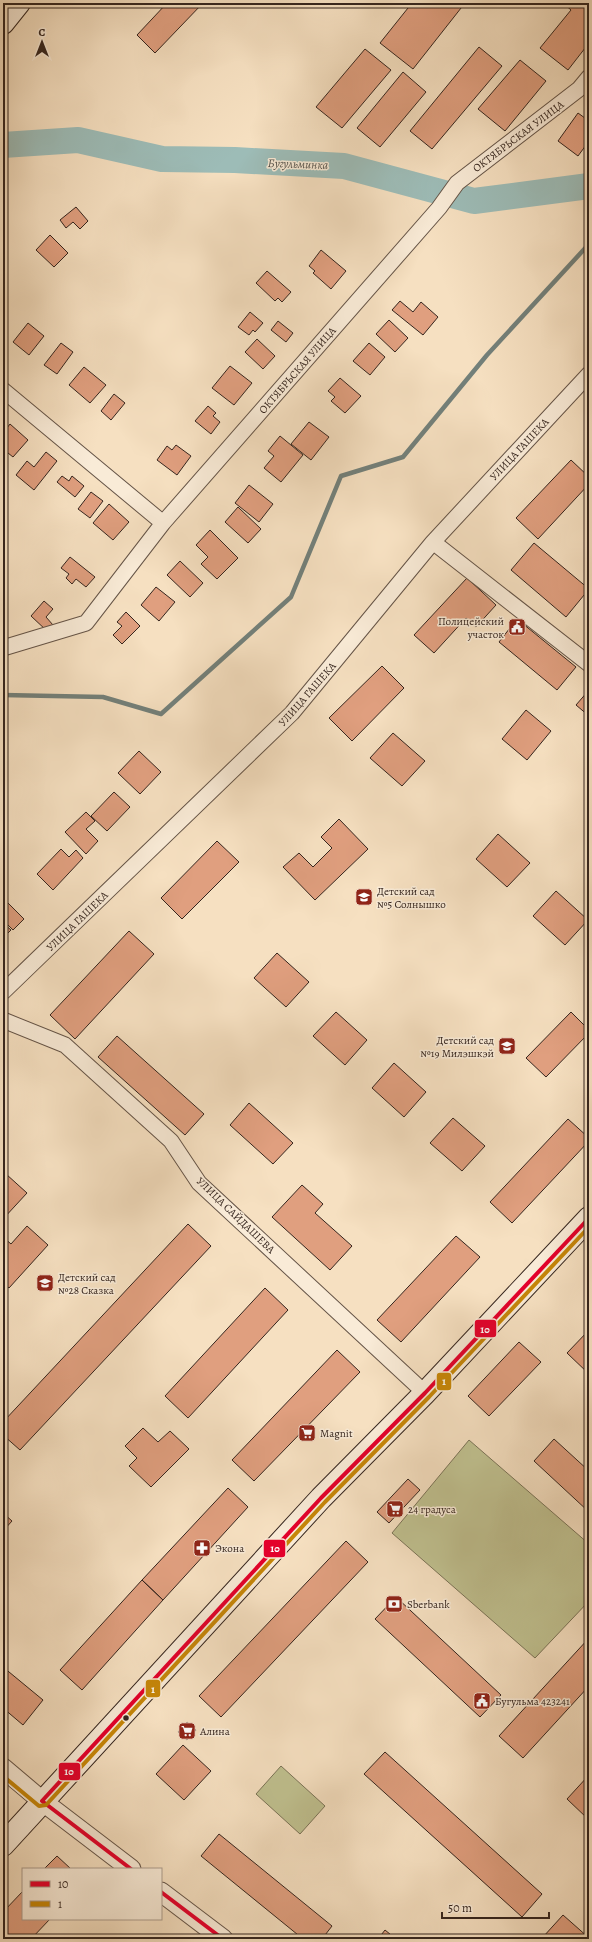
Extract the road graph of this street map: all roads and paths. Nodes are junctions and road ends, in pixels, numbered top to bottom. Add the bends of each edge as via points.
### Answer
1 (20, 3) edge
2 (3, 23) edge
3 (589, 77) edge
4 (589, 374) edge
5 (3, 390) edge
6 (163, 523) junction
7 (433, 542) junction
8 (3, 648) edge
9 (589, 664) edge
10 (3, 992) edge
11 (3, 1020) edge
12 (589, 1218) edge
13 (425, 1393) junction
14 (3, 1768) edge
15 (42, 1801) junction
16 (3, 1845) edge
17 (130, 1868) edge
18 (162, 1893) edge
19 (223, 1939) edge

1 - 2 main road
3 - 6 street, ОКТЯБРЬСКАЯ УЛИЦА via 579,89 457,183 439,208
4 - 7 street, УЛИЦА ГАШЕКА
5 - 6 street
6 - 8 street, ОКТЯБРЬСКАЯ УЛИЦА via 86,623
7 - 9 street
7 - 10 street, УЛИЦА ГАШЕКА via 292,713
11 - 13 street, УЛИЦА САЙДАШЕВА via 65,1045 171,1141 199,1182
12 - 13 main road
13 - 15 main road via 321,1498
14 - 15 street
15 - 16 main road
15 - 17 street
18 - 19 street

